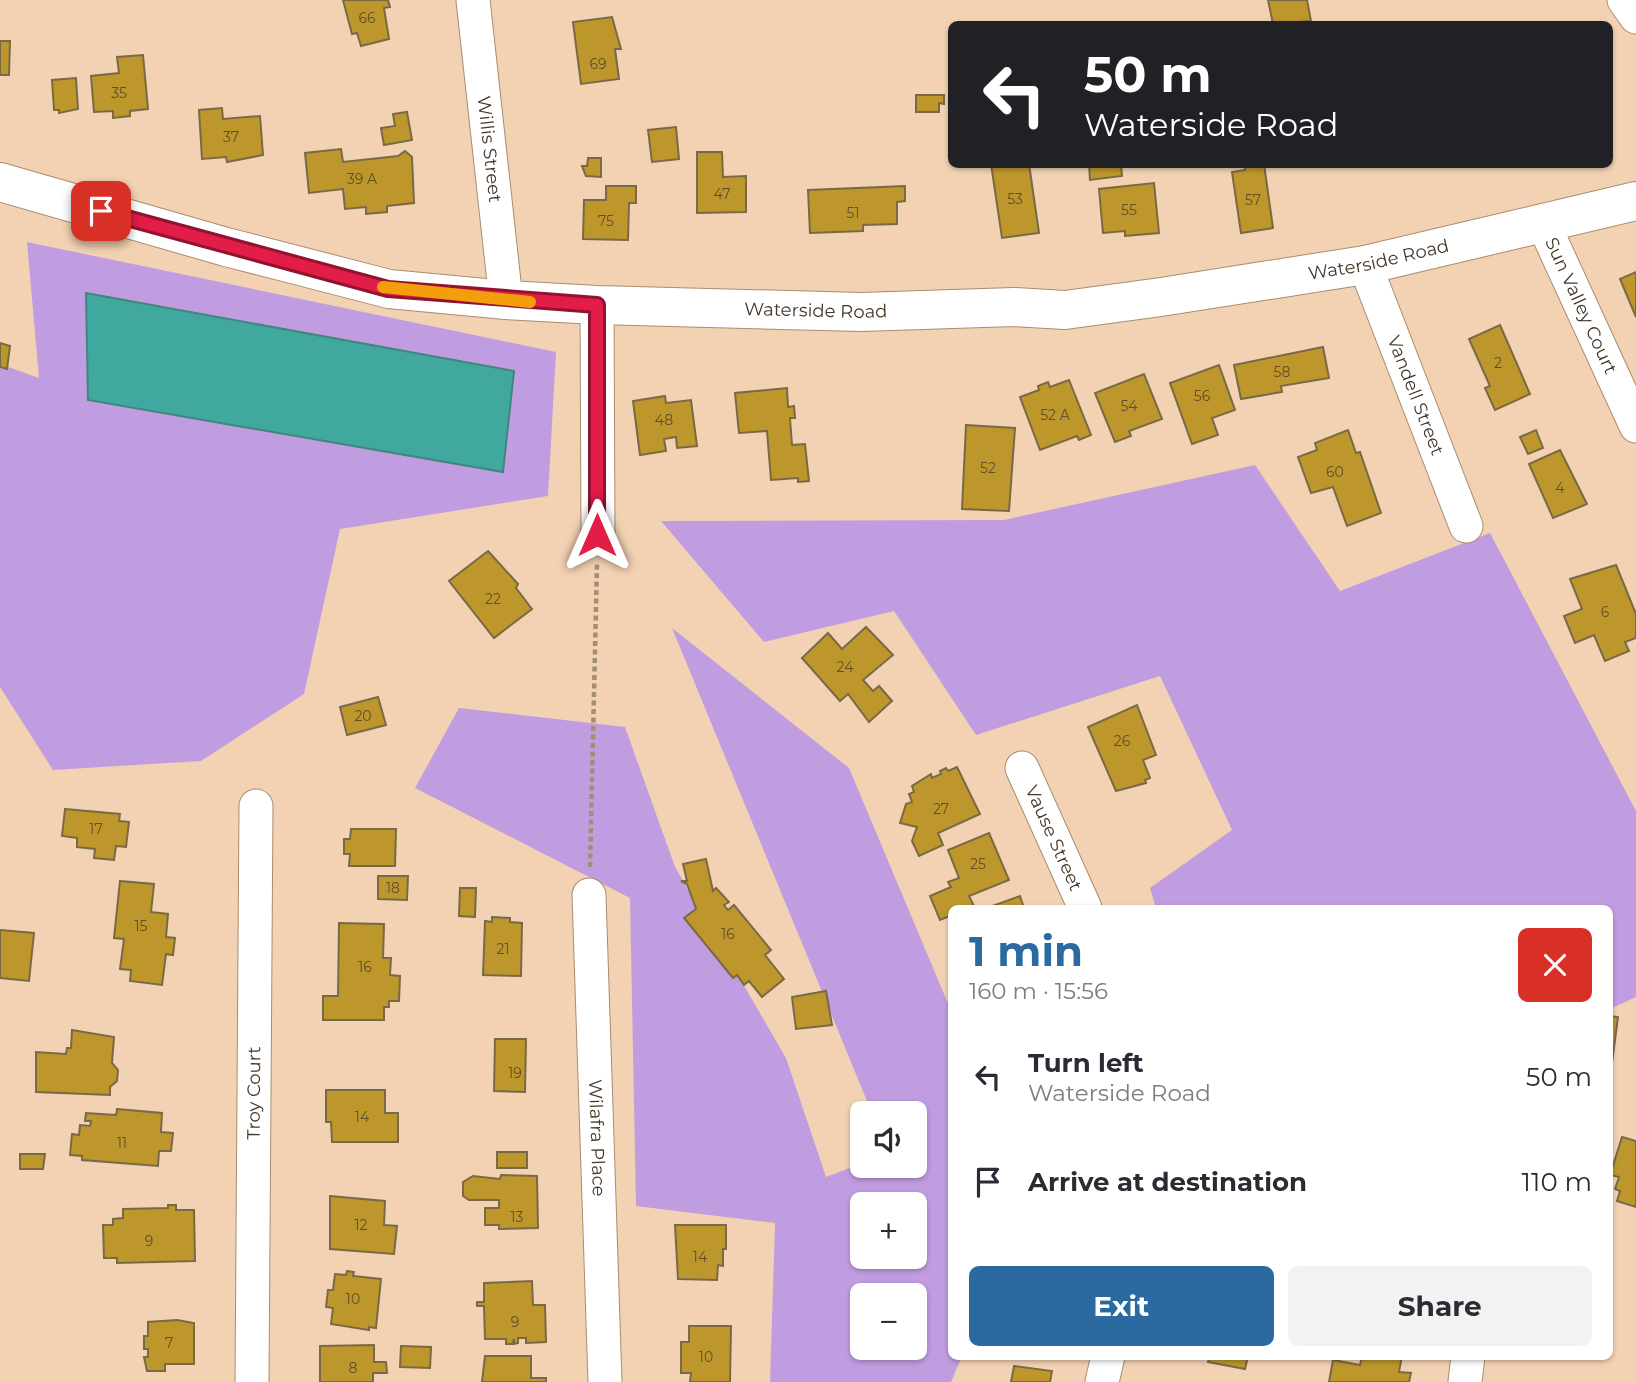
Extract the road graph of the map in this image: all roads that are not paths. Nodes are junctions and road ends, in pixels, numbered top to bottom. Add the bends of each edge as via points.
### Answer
1 (473, 0) edge
2 (1624, 0) edge
3 (1636, 17) edge
4 (0, 181) edge
5 (1636, 201) edge
6 (1543, 223) junction
7 (1365, 265) junction
8 (506, 300) junction
9 (597, 305) junction
10 (1636, 426) edge
11 (1466, 526) dead end
12 (597, 535) road end
13 (1023, 768) dead end
14 (256, 806) dead end
15 (589, 895) road end
16 (1084, 905) edge
17 (1107, 1360) edge
18 (1468, 1360) edge
19 (252, 1382) edge
20 (605, 1382) edge
21 (1102, 1382) edge
22 (1465, 1382) edge

1 - 8 street, Willis Street
2 - 3 street
4 - 8 main road, Waterside Road via 388,289
5 - 6 main road, Waterside Road
6 - 7 main road, Waterside Road
6 - 10 street, Sun Valley Court
7 - 9 main road, Waterside Road via 1065,310 1014,307 862,313
7 - 11 street, Vandell Street
8 - 9 main road, Waterside Road
9 - 12 street
13 - 16 street, Vause Street
14 - 19 street, Troy Court
15 - 20 street, Wilafra Place
17 - 21 street
18 - 22 street

